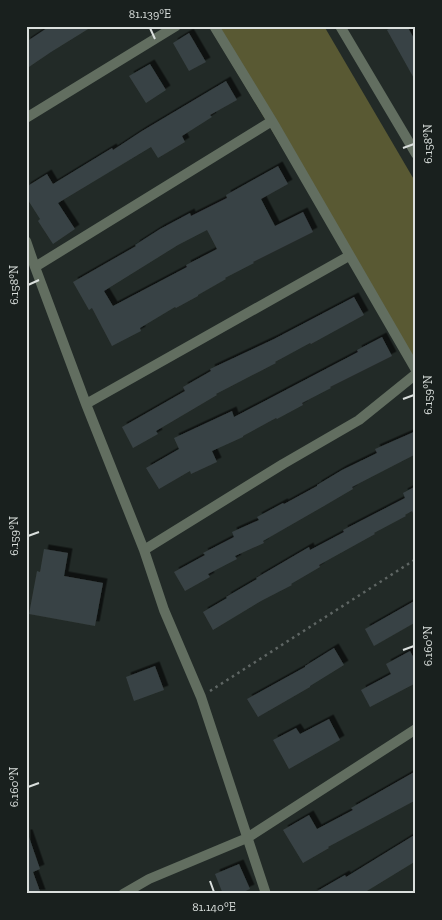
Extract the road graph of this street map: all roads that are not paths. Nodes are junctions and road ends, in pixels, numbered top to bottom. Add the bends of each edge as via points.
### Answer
1 (176, 26) edge
2 (214, 26) edge
3 (340, 26) edge
4 (26, 118) edge
5 (272, 121) junction
6 (416, 154) edge
7 (26, 241) edge
8 (349, 256) junction
9 (35, 267) junction
10 (416, 372) edge
11 (86, 404) junction
12 (144, 550) junction
13 (416, 729) edge
14 (247, 838) junction
15 (123, 894) edge
16 (266, 894) edge

1 - 4 street
2 - 5 street
3 - 6 street
5 - 8 street
5 - 9 street
7 - 9 street
8 - 10 street
8 - 11 street
9 - 11 street
10 - 12 street via 359,420
11 - 12 street
12 - 14 street via 164,610 201,697
13 - 14 street
14 - 15 street
14 - 16 street

